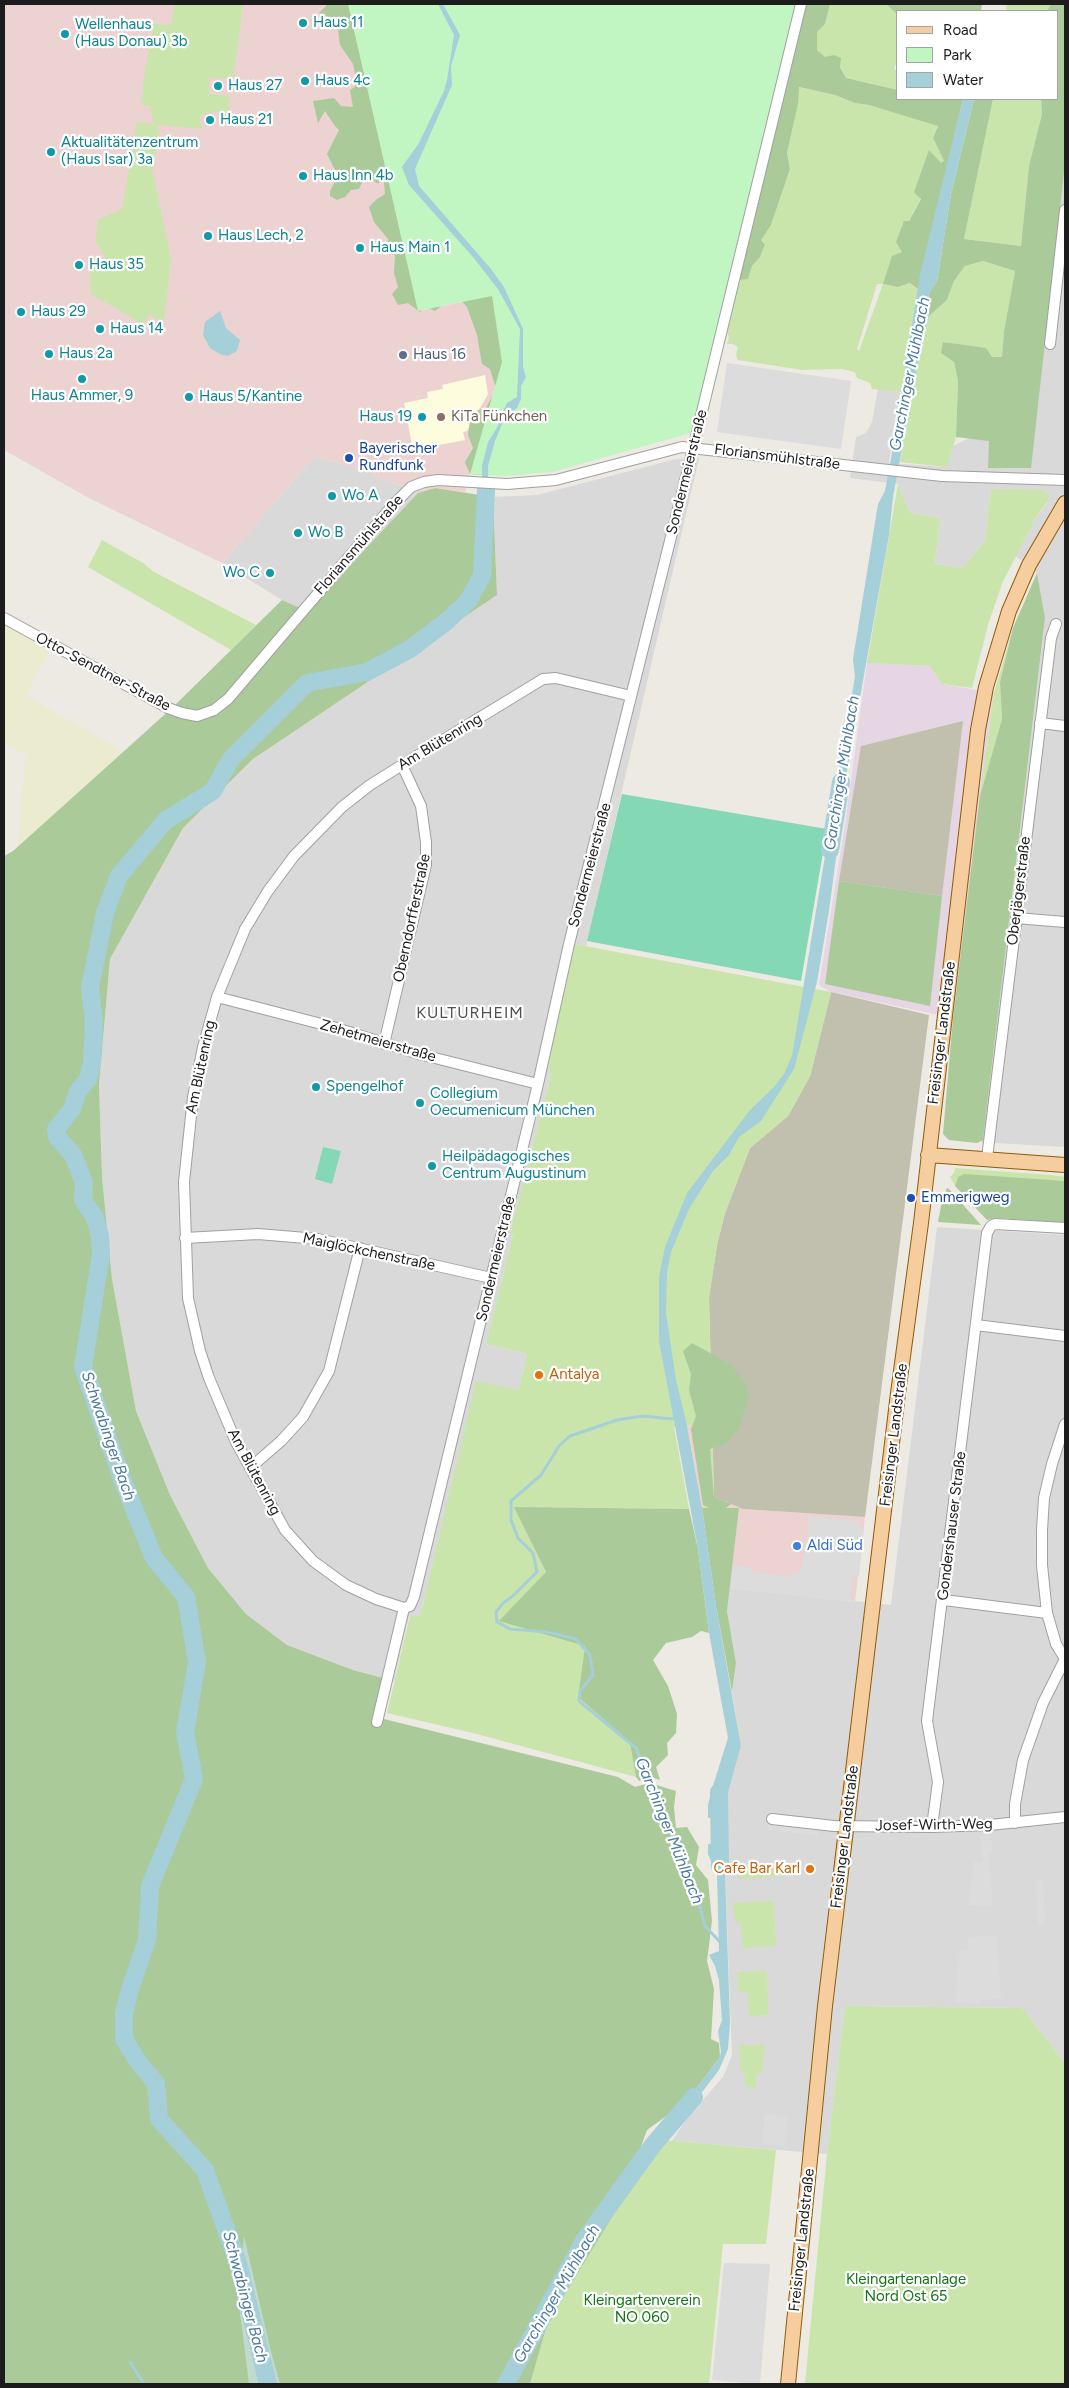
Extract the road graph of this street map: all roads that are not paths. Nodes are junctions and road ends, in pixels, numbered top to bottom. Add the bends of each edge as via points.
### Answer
1 (801, 4) edge
2 (1065, 210) edge
3 (1065, 215) edge
4 (1050, 344) dead end
5 (694, 447) junction
6 (1065, 480) edge
7 (1065, 503) edge
8 (4, 618) edge
9 (1056, 624) dead end
10 (289, 629) joint
11 (631, 696) junction
12 (1040, 723) junction
13 (1065, 726) edge
14 (402, 765) junction
15 (1016, 918) junction
16 (1065, 922) edge
17 (217, 998) junction
18 (384, 1044) junction
19 (538, 1084) junction
20 (928, 1155) junction
21 (987, 1158) junction
22 (1065, 1165) edge
23 (1065, 1228) edge
24 (185, 1238) junction
25 (360, 1248) junction
26 (491, 1278) junction
27 (976, 1325) junction
28 (1065, 1336) edge
29 (1065, 1424) edge
30 (250, 1468) junction
31 (944, 1600) junction
32 (404, 1608) junction
33 (1047, 1612) junction
34 (1065, 1659) edge
35 (377, 1722) dead end
36 (1065, 1816) edge
37 (772, 1819) dead end
38 (1016, 1823) junction
39 (847, 1826) junction
40 (932, 1827) junction
41 (788, 2384) edge

1 - 5 street, Sondermeierstraße
2 - 3 street
3 - 4 street
5 - 6 street, Floriansmühlstraße via 901,472
5 - 10 street, Floriansmühlstraße via 679,448 556,480 493,484 438,480 412,487 353,551
5 - 11 street, Sondermeierstraße
7 - 20 main road, Freisinger Landstraße via 1029,565 1009,611 986,687 978,730
8 - 10 street, Otto-Sendtner-Straße via 162,704 182,714 197,716 214,710 228,699
9 - 12 street, Oberjägerstraße via 1051,638
11 - 14 street, Am Blütenring via 556,678 543,679
11 - 19 street, Sondermeierstraße
12 - 13 street
12 - 15 street, Oberjägerstraße
14 - 17 street, Am Blütenring via 342,807 294,856 245,929
14 - 18 street, Oberndorfferstraße via 421,806 426,865
15 - 16 street
15 - 21 street, Oberjägerstraße
17 - 18 street, Zehetmeierstraße via 333,1027
17 - 24 street, Am Blütenring via 193,1097 184,1182
18 - 19 street, Zehetmeierstraße
19 - 26 street, Sondermeierstraße
20 - 21 main road
20 - 39 main road, Freisinger Landstraße
21 - 22 main road
23 - 27 street, Gondershauser Straße via 991,1226 987,1233
24 - 25 street, Maiglöckchenstraße via 226,1235 300,1237
24 - 30 street, Am Blütenring via 188,1298 200,1352 236,1442
25 - 26 street, Maiglöckchenstraße
25 - 30 street via 329,1371 303,1417
26 - 32 street, Sondermeierstraße via 414,1597 410,1606
27 - 28 street
27 - 31 street, Gondershauser Straße
29 - 33 street via 1044,1498 1042,1564
30 - 32 street, Am Blütenring via 284,1530 313,1561 354,1589
31 - 33 street
31 - 40 street, Gondershauser Straße via 927,1721 938,1782
32 - 35 street, Sondermeierstraße
33 - 34 street via 1056,1644
34 - 38 street via 1043,1703 1023,1760 1015,1804
36 - 38 street, Josef-Wirth-Weg
37 - 39 street, Josef-Wirth-Weg
38 - 40 street, Josef-Wirth-Weg
39 - 40 street, Josef-Wirth-Weg
39 - 41 main road, Freisinger Landstraße via 825,2006

